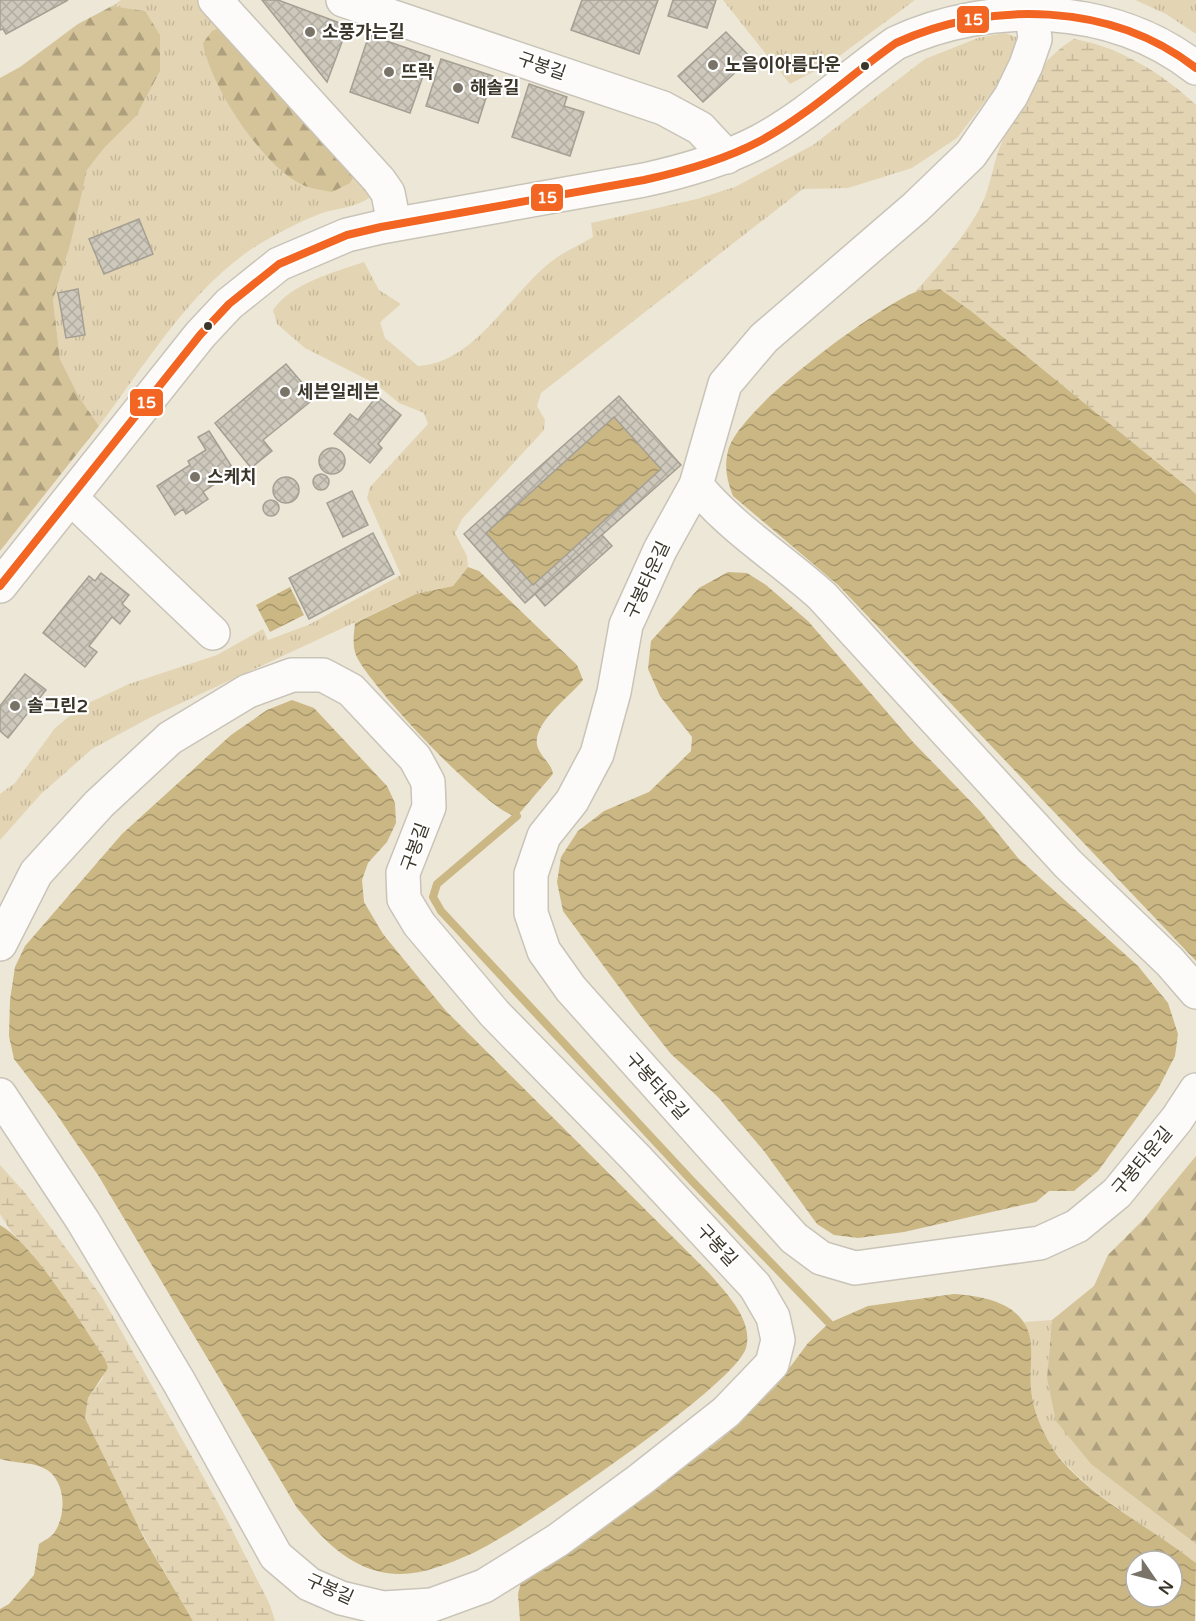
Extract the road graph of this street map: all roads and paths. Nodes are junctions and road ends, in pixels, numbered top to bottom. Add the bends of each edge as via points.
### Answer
1 (215, 0) edge
2 (343, 0) edge
3 (984, 4) edge
4 (1031, 4) junction
5 (1196, 68) edge
6 (727, 156) junction
7 (394, 224) junction
8 (696, 485) junction
9 (71, 498) junction
10 (0, 586) edge
11 (213, 633) dead end
12 (0, 944) edge
13 (1196, 992) edge
14 (1196, 1090) edge
15 (0, 1095) edge
16 (0, 1128) edge
17 (47, 1167) junction

1 - 7 street via 379,180 388,193
2 - 6 street, 구봉길 via 663,108 700,128
3 - 4 street
3 - 6 street via 930,24 897,42 818,105 760,141
4 - 5 street via 1082,11 1112,20 1163,44
4 - 8 street, 구봉타운길 via 1035,39 1026,64 1011,96 978,144 916,207 764,338 725,384
6 - 7 street via 686,171 644,180
7 - 9 street via 313,248 253,282 200,335
8 - 13 street via 741,532 788,565 822,596 1068,864
8 - 14 street, 구봉타운길 via 660,550 626,625 597,754 572,801 544,836 531,874 531,913 544,951 571,989 794,1238 821,1258 855,1268 1040,1243 1077,1226 1117,1194
9 - 10 street
9 - 11 street
12 - 17 street, 구봉길 via 36,873 99,804 170,738 248,691 292,675 322,675 351,690 415,758 428,782 429,807 403,873 404,899 419,924 495,1014 755,1287 773,1317 778,1340 772,1364 726,1412 558,1540 484,1586 432,1605 383,1608 341,1598 309,1584 276,1556 179,1382
15 - 17 street, 구봉길
16 - 17 street, 구봉길

